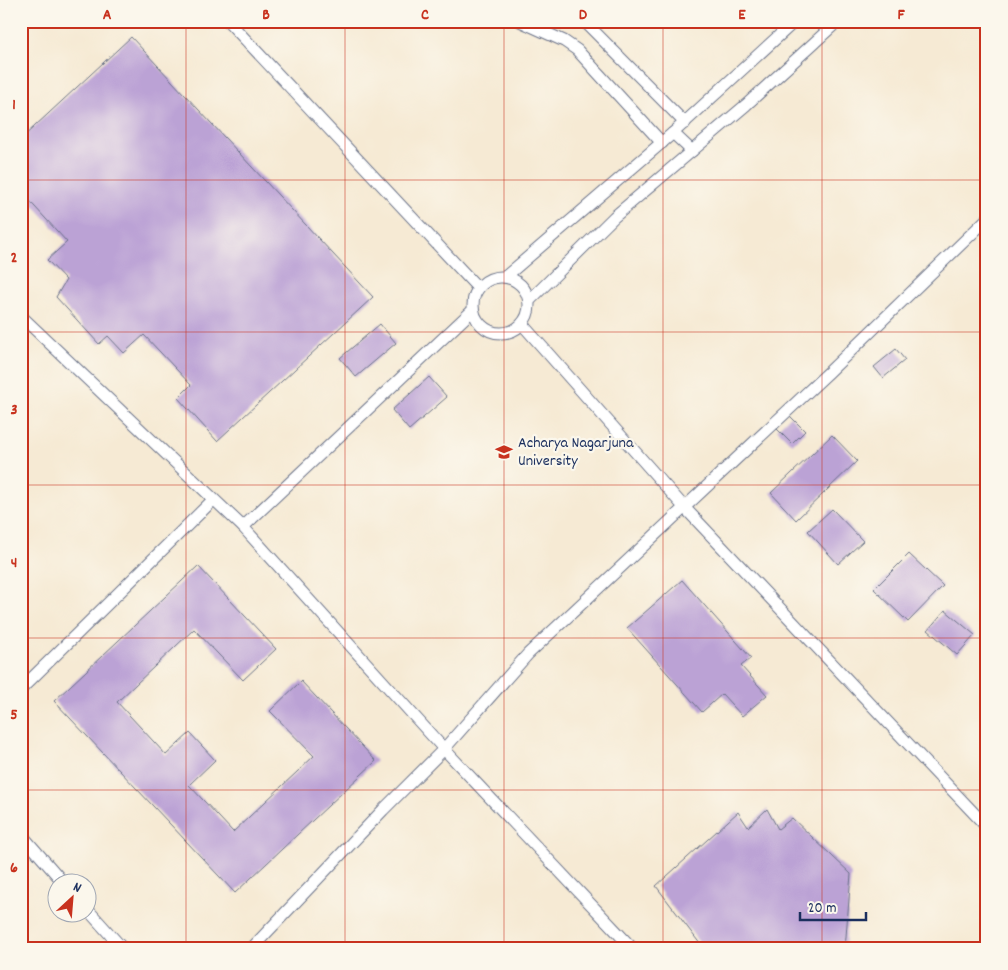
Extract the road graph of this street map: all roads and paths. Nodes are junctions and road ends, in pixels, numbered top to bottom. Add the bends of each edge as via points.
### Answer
1 (228, 21) edge
2 (520, 21) edge
3 (584, 21) edge
4 (795, 21) edge
5 (838, 21) edge
6 (684, 123) junction
7 (673, 133) junction
8 (662, 143) junction
9 (692, 151) junction
10 (987, 219) edge
11 (505, 277) junction
12 (478, 288) junction
13 (529, 301) junction
14 (473, 310) junction
15 (21, 316) edge
16 (522, 324) junction
17 (213, 500) junction
18 (684, 507) junction
19 (242, 527) junction
20 (21, 689) edge
21 (444, 749) junction
22 (987, 826) edge
23 (21, 834) edge
24 (54, 872) edge
25 (98, 921) edge
26 (123, 949) edge
27 (251, 949) edge
28 (633, 949) edge

1 - 12 lane
2 - 8 lane via 577,50
3 - 6 lane
4 - 6 lane
5 - 9 lane
6 - 7 lane
7 - 8 lane
7 - 9 lane
8 - 11 lane
9 - 13 lane via 614,217
10 - 18 lane
11 - 12 lane via 490,279
11 - 13 lane via 521,285
12 - 14 lane
13 - 16 lane
14 - 16 lane via 481,325 498,333 507,333
14 - 19 lane
15 - 17 lane
16 - 18 lane
17 - 19 lane
17 - 20 lane
18 - 21 lane via 528,654
18 - 22 lane
19 - 21 lane
21 - 27 lane
21 - 28 lane
23 - 24 lane
25 - 26 lane

